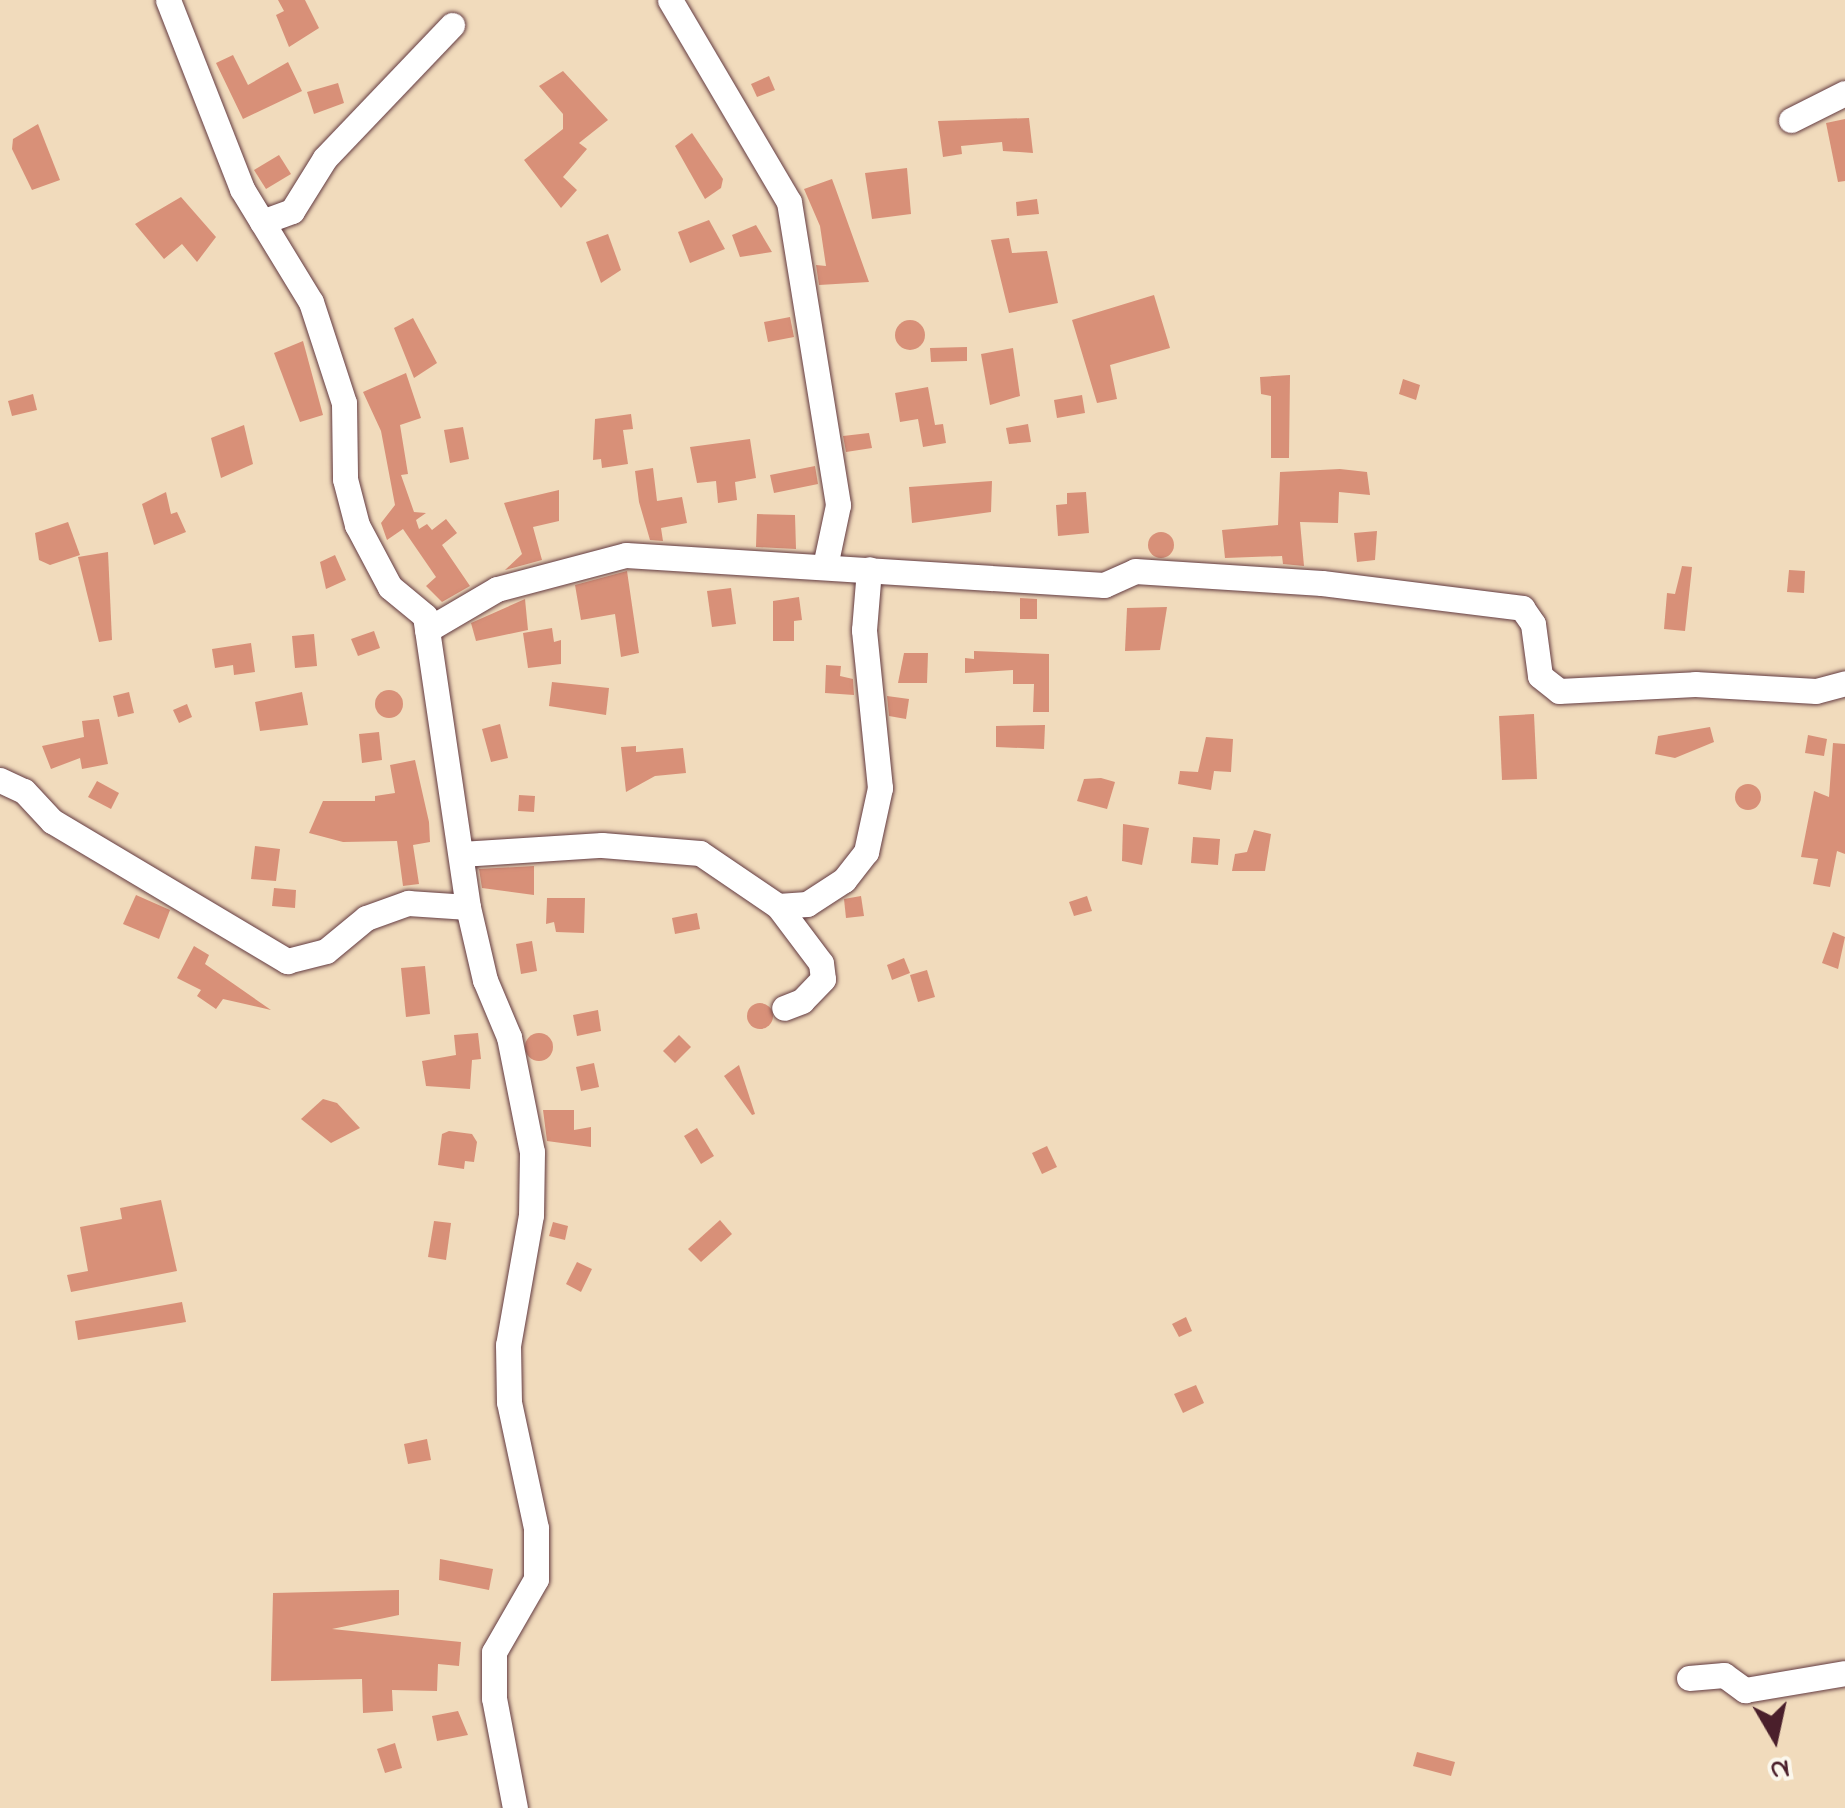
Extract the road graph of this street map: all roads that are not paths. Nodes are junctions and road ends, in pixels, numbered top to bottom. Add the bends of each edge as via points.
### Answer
1 (168, 0) edge
2 (670, 0) edge
3 (452, 25) dead end
4 (1845, 94) edge
5 (1791, 120) dead end
6 (262, 222) junction
7 (824, 566) junction
8 (869, 569) junction
9 (426, 630) junction
10 (1845, 684) edge
11 (0, 780) edge
12 (461, 854) junction
13 (778, 906) junction
14 (468, 907) junction
15 (784, 1008) dead end
16 (1845, 1674) edge
17 (1690, 1678) dead end
18 (515, 1808) edge

1 - 6 street via 242,189
2 - 7 street via 790,202 838,504
3 - 6 street via 325,158 292,211
4 - 5 street
6 - 9 street via 311,302 336,375 344,402 347,490 357,525 390,586 425,616
7 - 8 street
7 - 9 street via 626,555 497,589
8 - 10 street via 1104,585 1135,572 1322,582 1522,608 1533,624 1540,676 1559,692 1695,684 1816,692
8 - 13 street via 864,630 880,788 866,852 844,880 807,904
9 - 12 street
11 - 14 street via 24,791 52,820 287,961 326,951 366,918 408,903
12 - 13 street via 602,844 700,853
12 - 14 street
13 - 15 street via 821,963 822,979 802,1001
14 - 18 street via 485,980 509,1037 532,1152 531,1215 508,1345 509,1402 536,1528 536,1579 494,1652 494,1698
16 - 17 street via 1762,1690 1745,1690 1724,1674

